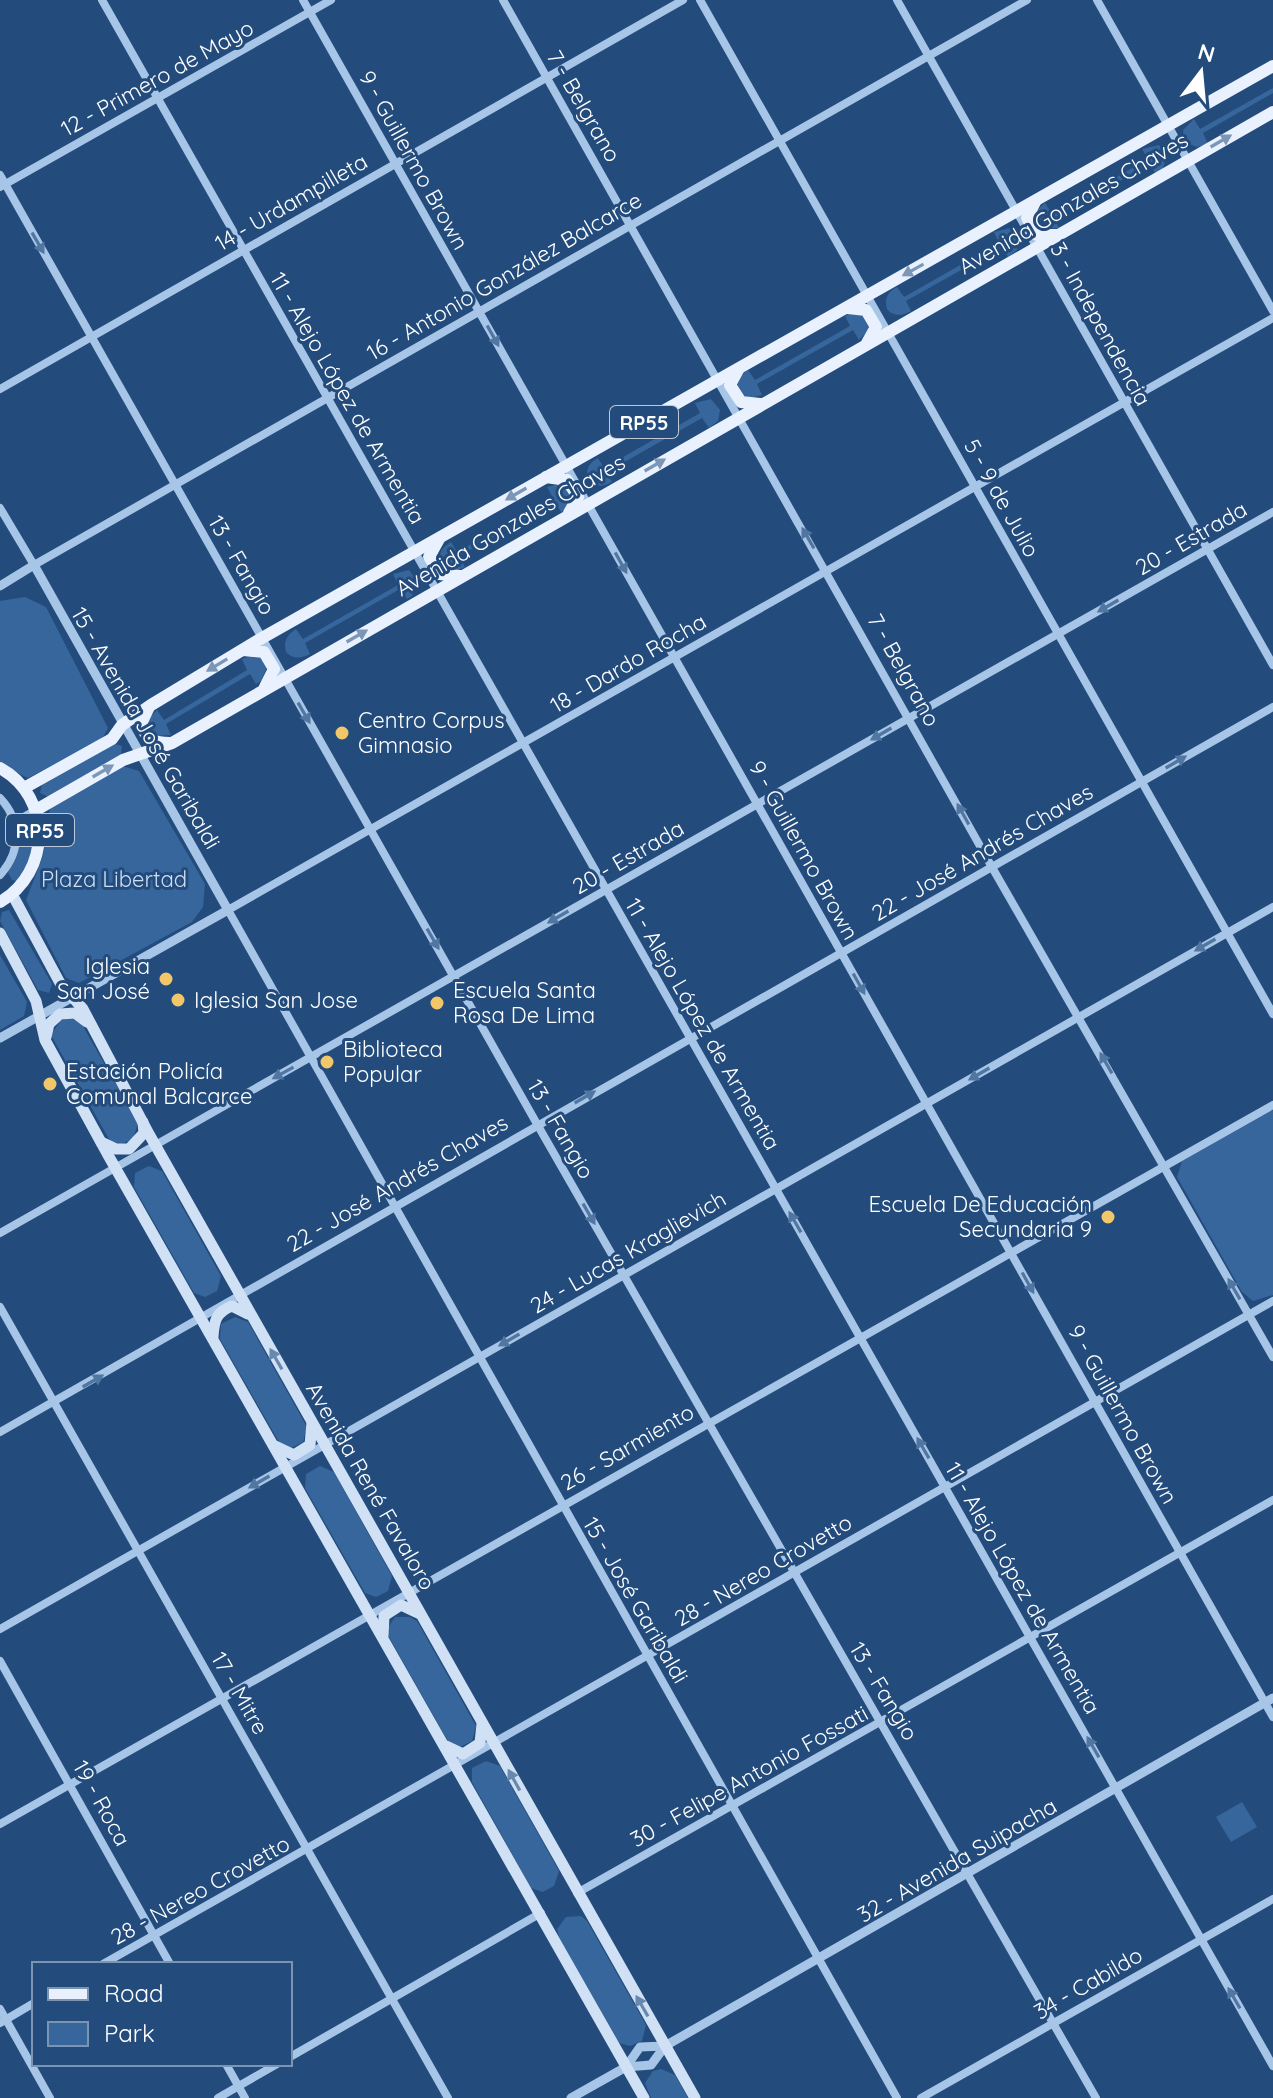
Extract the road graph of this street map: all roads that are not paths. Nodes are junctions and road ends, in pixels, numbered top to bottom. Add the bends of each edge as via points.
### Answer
1 (102, 0) edge
2 (303, 0) edge
3 (331, 0) edge
4 (503, 0) edge
5 (683, 0) edge
6 (700, 0) edge
7 (897, 0) edge
8 (1027, 0) edge
9 (1097, 0) edge
10 (310, 12) junction
11 (928, 55) junction
12 (1273, 66) edge
13 (547, 77) junction
14 (158, 98) junction
15 (1273, 112) edge
16 (1168, 125) junction
17 (779, 140) junction
18 (1188, 160) junction
19 (395, 163) junction
20 (0, 175) edge
21 (3, 186) edge
22 (1037, 199) junction
23 (1016, 211) junction
24 (630, 224) junction
25 (1057, 235) junction
26 (1037, 247) junction
27 (244, 250) junction
28 (867, 296) junction
29 (844, 309) junction
30 (479, 311) junction
31 (1273, 311) edge
32 (1273, 318) edge
33 (887, 332) junction
34 (92, 337) junction
35 (865, 345) junction
36 (740, 367) junction
37 (718, 380) junction
38 (0, 389) edge
39 (327, 397) junction
40 (1124, 402) junction
41 (762, 404) junction
42 (739, 417) junction
43 (566, 466) junction
44 (546, 477) junction
45 (175, 484) junction
46 (975, 487) junction
47 (588, 504) junction
48 (0, 508) edge
49 (1273, 512) edge
50 (567, 515) junction
51 (441, 537) junction
52 (1208, 549) junction
53 (415, 551) junction
54 (34, 565) junction
55 (827, 571) junction
56 (462, 576) junction
57 (0, 586) edge
58 (437, 590) junction
59 (1058, 634) junction
60 (262, 638) junction
61 (242, 650) junction
62 (674, 657) junction
63 (1273, 665) edge
64 (284, 677) junction
65 (263, 689) junction
66 (151, 705) junction
67 (1273, 707) edge
68 (910, 718) junction
69 (122, 725) junction
70 (172, 743) junction
71 (523, 743) junction
72 (143, 755) junction
73 (0, 768) edge
74 (1142, 782) junction
75 (24, 788) junction
76 (0, 798) edge
77 (758, 804) junction
78 (36, 810) junction
79 (15, 822) junction
80 (371, 829) junction
81 (993, 869) junction
82 (0, 875) edge
83 (607, 890) junction
84 (12, 894) junction
85 (0, 902) edge
86 (1273, 907) edge
87 (228, 910) junction
88 (0, 933) edge
89 (1227, 933) junction
90 (841, 952) junction
91 (454, 976) junction
92 (74, 997) junction
93 (41, 1014) junction
94 (1273, 1014) edge
95 (1080, 1017) junction
96 (88, 1022) junction
97 (0, 1038) edge
98 (690, 1038) junction
99 (45, 1040) junction
100 (309, 1058) junction
101 (926, 1103) junction
102 (1273, 1105) edge
103 (143, 1122) junction
104 (537, 1124) junction
105 (101, 1141) junction
106 (155, 1144) junction
107 (1163, 1164) junction
108 (115, 1168) junction
109 (776, 1189) junction
110 (393, 1206) junction
111 (0, 1233) edge
112 (1010, 1251) junction
113 (624, 1275) junction
114 (239, 1294) junction
115 (1273, 1301) edge
116 (0, 1307) edge
117 (1249, 1315) junction
118 (252, 1316) junction
119 (200, 1317) junction
120 (860, 1336) junction
121 (213, 1340) junction
122 (1273, 1357) edge
123 (478, 1358) junction
124 (1095, 1402) junction
125 (55, 1403) junction
126 (312, 1423) junction
127 (707, 1423) junction
128 (0, 1432) edge
129 (272, 1443) junction
130 (324, 1445) junction
131 (285, 1467) junction
132 (945, 1487) junction
133 (1273, 1500) edge
134 (562, 1505) junction
135 (138, 1550) junction
136 (1181, 1553) junction
137 (793, 1573) junction
138 (408, 1593) junction
139 (370, 1616) junction
140 (421, 1616) junction
141 (0, 1629) edge
142 (1030, 1638) junction
143 (383, 1639) junction
144 (647, 1656) junction
145 (0, 1661) edge
146 (222, 1698) junction
147 (1271, 1702) edge
148 (1273, 1717) edge
149 (882, 1722) junction
150 (482, 1723) junction
151 (442, 1744) junction
152 (494, 1744) junction
153 (456, 1767) junction
154 (71, 1784) junction
155 (1116, 1790) junction
156 (732, 1806) junction
157 (0, 1824) edge
158 (308, 1851) junction
159 (969, 1874) junction
160 (577, 1893) junction
161 (1273, 1899) edge
162 (541, 1913) junction
163 (154, 1935) junction
164 (1201, 1939) junction
165 (819, 1960) junction
166 (107, 1962) edge
167 (169, 1962) edge
168 (391, 1998) junction
169 (32, 2004) edge
170 (0, 2009) edge
171 (3, 2021) edge
172 (1053, 2023) junction
173 (665, 2046) junction
174 (292, 2056) edge
175 (227, 2066) edge
176 (274, 2066) edge
177 (1273, 2066) edge
178 (626, 2067) junction
179 (239, 2086) junction
180 (50, 2098) edge
181 (218, 2098) edge
182 (245, 2098) edge
183 (448, 2098) edge
184 (571, 2098) edge
185 (644, 2098) edge
186 (695, 2098) edge
187 (897, 2098) edge
188 (921, 2098) edge
189 (1096, 2098) edge

1 - 14 street, 11 - Alejo López de Armentia
2 - 10 street, 9 - Guillermo Brown
3 - 10 street, 12 - Primero de Mayo
4 - 13 street, 7 - Belgrano
5 - 13 street, 14 - Urdampilleta
6 - 17 street, 5 - 9 de Julio
7 - 11 street, 3 - Independencia
8 - 11 street, 16 - Antonio González Balcarce
9 - 16 street
10 - 14 street, 12 - Primero de Mayo
10 - 19 street, 9 - Guillermo Brown
11 - 17 street, 16 - Antonio González Balcarce
11 - 23 street, 3 - Independencia
12 - 16 main road, Avenida Gonzales Chaves / RP55
13 - 19 street, 14 - Urdampilleta
13 - 24 street, 7 - Belgrano
14 - 21 street, 12 - Primero de Mayo
14 - 27 street, 11 - Alejo López de Armentia
18 -> 15 main road, Avenida Gonzales Chaves / RP55
16 - 18 street
16 - 22 main road, Avenida Gonzales Chaves / RP55
17 - 24 street, 16 - Antonio González Balcarce
17 - 28 street, 5 - 9 de Julio
18 - 25 main road, Avenida Gonzales Chaves / RP55
18 - 31 street
19 - 27 street, 14 - Urdampilleta
19 - 30 street, 9 - Guillermo Brown
20 - 21 street, 13 - Fangio
21 -> 34 street, 13 - Fangio
22 - 23 main road, Avenida Gonzales Chaves / RP55
22 - 25 main road via 1027,218 1031,228 1037,235
23 - 26 street, 3 - Independencia
23 -> 28 main road, Avenida Gonzales Chaves / RP55
24 - 30 street, 16 - Antonio González Balcarce
24 - 37 street, 7 - Belgrano
25 - 26 main road, Avenida Gonzales Chaves / RP55
26 - 33 main road, Avenida Gonzales Chaves / RP55
26 - 40 street, 3 - Independencia
27 - 34 street, 14 - Urdampilleta
27 - 39 street, 11 - Alejo López de Armentia
28 - 29 main road, Avenida Gonzales Chaves / RP55
28 - 33 street, 5 - 9 de Julio
29 - 35 main road via 866,310 872,317 876,327
29 - 36 main road, Avenida Gonzales Chaves / RP55
30 - 39 street, 16 - Antonio González Balcarce
30 -> 43 street, 9 - Guillermo Brown
32 - 40 street, 18 - Dardo Rocha
33 - 35 main road, Avenida Gonzales Chaves / RP55
33 - 46 street, 5 - 9 de Julio
34 - 38 street, 14 - Urdampilleta
34 - 45 street, 13 - Fangio
35 - 41 main road, Avenida Gonzales Chaves / RP55
36 - 37 main road, Avenida Gonzales Chaves / RP55
36 - 41 main road via 730,385 735,396 741,402
37 - 42 street, 7 - Belgrano
37 - 43 main road, Avenida Gonzales Chaves / RP55
39 - 45 street, 16 - Antonio González Balcarce
39 - 53 street, 11 - Alejo López de Armentia
40 - 46 street, 18 - Dardo Rocha
40 - 52 street, 3 - Independencia
41 - 42 main road, Avenida Gonzales Chaves / RP55
47 -> 42 main road, Avenida Gonzales Chaves / RP55
55 -> 42 street, 7 - Belgrano
43 - 44 main road, Avenida Gonzales Chaves / RP55
43 - 47 street, 9 - Guillermo Brown
44 - 50 main road via 567,480 574,487 578,497
44 -> 51 main road, Avenida Gonzales Chaves / RP55
45 - 54 street, 16 - Antonio González Balcarce
45 - 60 street, 13 - Fangio
46 - 55 street, 18 - Dardo Rocha
46 - 59 street, 5 - 9 de Julio
47 - 50 main road, Avenida Gonzales Chaves / RP55
47 -> 62 street, 9 - Guillermo Brown
48 - 54 street
49 - 52 street, 20 - Estrada
50 - 56 main road, Avenida Gonzales Chaves / RP55
51 - 53 main road, Avenida Gonzales Chaves / RP55
51 - 56 main road via 429,557 433,567 439,574
52 -> 59 street, 20 - Estrada
52 - 63 street, 3 - Independencia
53 - 58 street, 11 - Alejo López de Armentia
53 - 60 main road, Avenida Gonzales Chaves / RP55
54 - 57 street, 16 - Antonio González Balcarce
54 - 69 street, 15 - Avenida José Garibaldi
55 - 62 street, 18 - Dardo Rocha
55 - 68 street, 7 - Belgrano
56 - 58 main road, Avenida Gonzales Chaves / RP55
64 -> 58 main road, Avenida Gonzales Chaves / RP55
58 - 71 street, 11 - Alejo López de Armentia
59 - 68 street, 20 - Estrada
59 - 74 street, 5 - 9 de Julio
60 - 61 main road, Avenida Gonzales Chaves / RP55
60 - 64 street, 13 - Fangio
61 - 65 main road via 264,652 270,659 274,669
61 -> 66 main road, Avenida Gonzales Chaves / RP55
62 - 71 street, 18 - Dardo Rocha
62 - 77 street, 9 - Guillermo Brown
64 - 65 main road, Avenida Gonzales Chaves / RP55
64 -> 80 street, 13 - Fangio
65 - 70 main road, Avenida Gonzales Chaves / RP55
66 - 69 main road, Avenida Gonzales Chaves / RP55
66 - 70 main road via 141,724 144,734 152,741
74 -> 67 street, 22 - José Andrés Chaves
68 -> 77 street, 20 - Estrada
81 -> 68 street, 7 - Belgrano
69 - 72 street, 15 - Avenida José Garibaldi
69 - 75 main road, Avenida Gonzales Chaves / RP55 via 112,739
70 - 72 main road, Avenida Gonzales Chaves / RP55
71 - 80 street, 18 - Dardo Rocha
71 - 83 street, 11 - Alejo López de Armentia
78 -> 72 main road, Avenida Gonzales Chaves / RP55 via 123,760
72 - 87 street, 15 - Avenida José Garibaldi
73 - 75 main road, RP55
74 - 81 street, 22 - José Andrés Chaves
74 - 89 street, 5 - 9 de Julio
75 - 78 main road, RP55
76 - 79 street
77 - 83 street, 20 - Estrada
77 - 90 street, 9 - Guillermo Brown
78 - 79 street, Avenida Gonzales Chaves
78 - 84 main road, RP55 via 37,858
79 - 82 street via 12,858
80 - 87 street, 18 - Dardo Rocha
80 -> 91 street, 13 - Fangio
81 - 90 street, 22 - José Andrés Chaves
81 - 95 street, 7 - Belgrano
83 -> 91 street, 20 - Estrada
83 - 98 street, 11 - Alejo López de Armentia
84 - 85 main road, RP55
84 - 92 main road, Avenida René Favaloro via 60,983
86 - 89 street, 24 - Lucas Kraglievich
87 - 92 street, 18 - Dardo Rocha
87 - 100 street, 15 - José Garibaldi
88 - 93 main road
89 - 94 street, 5 - 9 de Julio
89 -> 95 street, 24 - Lucas Kraglievich
90 - 98 street, 22 - José Andrés Chaves
90 -> 101 street, 9 - Guillermo Brown
91 - 100 street, 20 - Estrada
91 - 104 street, 13 - Fangio
92 - 93 street, 18 - Dardo Rocha
92 - 96 main road, Avenida René Favaloro
93 - 97 street, 18 - Dardo Rocha
93 - 99 main road
95 -> 101 street, 24 - Lucas Kraglievich
107 -> 95 street, 7 - Belgrano
96 - 99 main road via 75,1013 60,1014 49,1024
96 - 103 main road, Avenida René Favaloro
104 -> 98 street, 22 - José Andrés Chaves
98 - 109 street, 11 - Alejo López de Armentia
99 - 105 main road
100 -> 106 street, 20 - Estrada
100 - 110 street, 15 - José Garibaldi
101 - 109 street, 24 - Lucas Kraglievich
101 - 112 street, 9 - Guillermo Brown
102 - 107 street, 26 - Sarmiento
103 - 105 main road via 144,1133 129,1149
103 - 106 main road, Avenida René Favaloro
104 - 110 street, 22 - José Andrés Chaves
104 -> 113 street, 13 - Fangio
105 - 108 main road
106 - 108 street, 20 - Estrada
106 - 114 main road, Avenida René Favaloro
107 - 112 street, 26 - Sarmiento
117 -> 107 street, 7 - Belgrano
108 - 111 street, 20 - Estrada
108 - 119 main road
109 - 113 street, 24 - Lucas Kraglievich
120 -> 109 street, 11 - Alejo López de Armentia
110 - 114 street, 22 - José Andrés Chaves
110 - 123 street, 15 - José Garibaldi
112 - 120 street, 26 - Sarmiento
112 -> 124 street, 9 - Guillermo Brown
113 -> 123 street, 24 - Lucas Kraglievich
113 - 127 street, 13 - Fangio
114 - 118 main road, Avenida René Favaloro
114 - 119 street, 22 - José Andrés Chaves
115 - 117 street, 28 - Nereo Crovetto
116 - 125 street, 17 - Mitre
117 - 122 street, 7 - Belgrano
117 - 124 street, 28 - Nereo Crovetto
118 - 121 main road via 232,1306 223,1310 215,1317
126 -> 118 main road, Avenida René Favaloro
119 - 121 main road
125 -> 119 street, 22 - José Andrés Chaves
120 - 127 street, 26 - Sarmiento
132 -> 120 street, 11 - Alejo López de Armentia
121 - 129 main road
123 - 130 street, 24 - Lucas Kraglievich
123 - 134 street, 15 - José Garibaldi
124 - 132 street, 28 - Nereo Crovetto
124 - 136 street, 9 - Guillermo Brown
125 - 128 street, 22 - José Andrés Chaves
125 - 135 street, 17 - Mitre
126 - 129 main road via 310,1445 303,1452 294,1455
126 - 130 main road, Avenida René Favaloro
127 - 134 street, 26 - Sarmiento
127 - 137 street, 13 - Fangio
129 - 131 main road
130 - 131 street, 24 - Lucas Kraglievich
130 - 138 main road, Avenida René Favaloro
131 -> 135 street, 24 - Lucas Kraglievich
131 - 139 main road
132 - 137 street, 28 - Nereo Crovetto
132 - 142 street, 11 - Alejo López de Armentia
133 - 136 street, 30 - Felipe Antonio Fossati
134 - 138 street, 26 - Sarmiento
134 - 144 street, 15 - José Garibaldi
135 - 141 street, 24 - Lucas Kraglievich
135 - 146 street, 17 - Mitre
136 - 142 street, 30 - Felipe Antonio Fossati
136 - 147 street, 9 - Guillermo Brown
137 - 144 street, 28 - Nereo Crovetto
137 - 149 street, 13 - Fangio
138 - 139 street, 26 - Sarmiento
138 - 140 main road, Avenida René Favaloro
139 - 143 main road
139 - 146 street, 26 - Sarmiento
140 - 143 main road via 401,1605 392,1609 384,1616
140 - 150 main road, Avenida René Favaloro
142 - 149 street, 30 - Felipe Antonio Fossati
155 -> 142 street, 11 - Alejo López de Armentia
143 - 151 main road
144 - 152 street, 28 - Nereo Crovetto
144 - 156 street, 15 - José Garibaldi
145 - 154 street, 19 - Roca
146 - 154 street, 26 - Sarmiento
146 - 158 street, 17 - Mitre
147 - 148 street, 9 - Guillermo Brown
147 - 155 street, 32 - Avenida Suipacha
149 - 156 street, 30 - Felipe Antonio Fossati
149 - 159 street, 13 - Fangio
150 - 151 main road via 480,1743 472,1751 463,1754
150 - 152 main road, Avenida René Favaloro
151 - 153 main road
152 - 153 street, 28 - Nereo Crovetto
160 -> 152 main road, Avenida René Favaloro
153 - 158 street, 28 - Nereo Crovetto
153 - 162 main road
154 - 157 street, 26 - Sarmiento
154 - 163 street, 19 - Roca
155 - 159 street, 32 - Avenida Suipacha
155 - 164 street, 11 - Alejo López de Armentia
156 - 160 street, 30 - Felipe Antonio Fossati
156 - 165 street, 15 - José Garibaldi
158 - 163 street, 28 - Nereo Crovetto
158 - 168 street, 17 - Mitre
159 - 165 street, 32 - Avenida Suipacha
159 - 172 street, 13 - Fangio
173 -> 160 main road, Avenida René Favaloro
161 - 164 street, 34 - Cabildo
162 - 168 street
162 - 178 main road
163 - 166 street, 28 - Nereo Crovetto
163 - 167 street, 19 - Roca
164 - 172 street, 34 - Cabildo
177 -> 164 street, 11 - Alejo López de Armentia
165 - 173 street, 32 - Avenida Suipacha
165 - 187 street, 15 - José Garibaldi
168 - 174 street
168 - 183 street, 17 - Mitre
169 - 171 street
170 - 171 street
171 - 180 street
172 - 188 street, 34 - Cabildo
172 - 189 street, 13 - Fangio
173 - 178 street, 32 - Avenida Suipacha via 651,2065
173 - 178 street, 32 - Avenida Suipacha via 640,2047
173 - 186 main road, Avenida René Favaloro
175 - 179 street
176 - 179 street
178 - 184 street, 32 - Avenida Suipacha
178 - 185 main road
179 - 181 street
179 - 182 street

